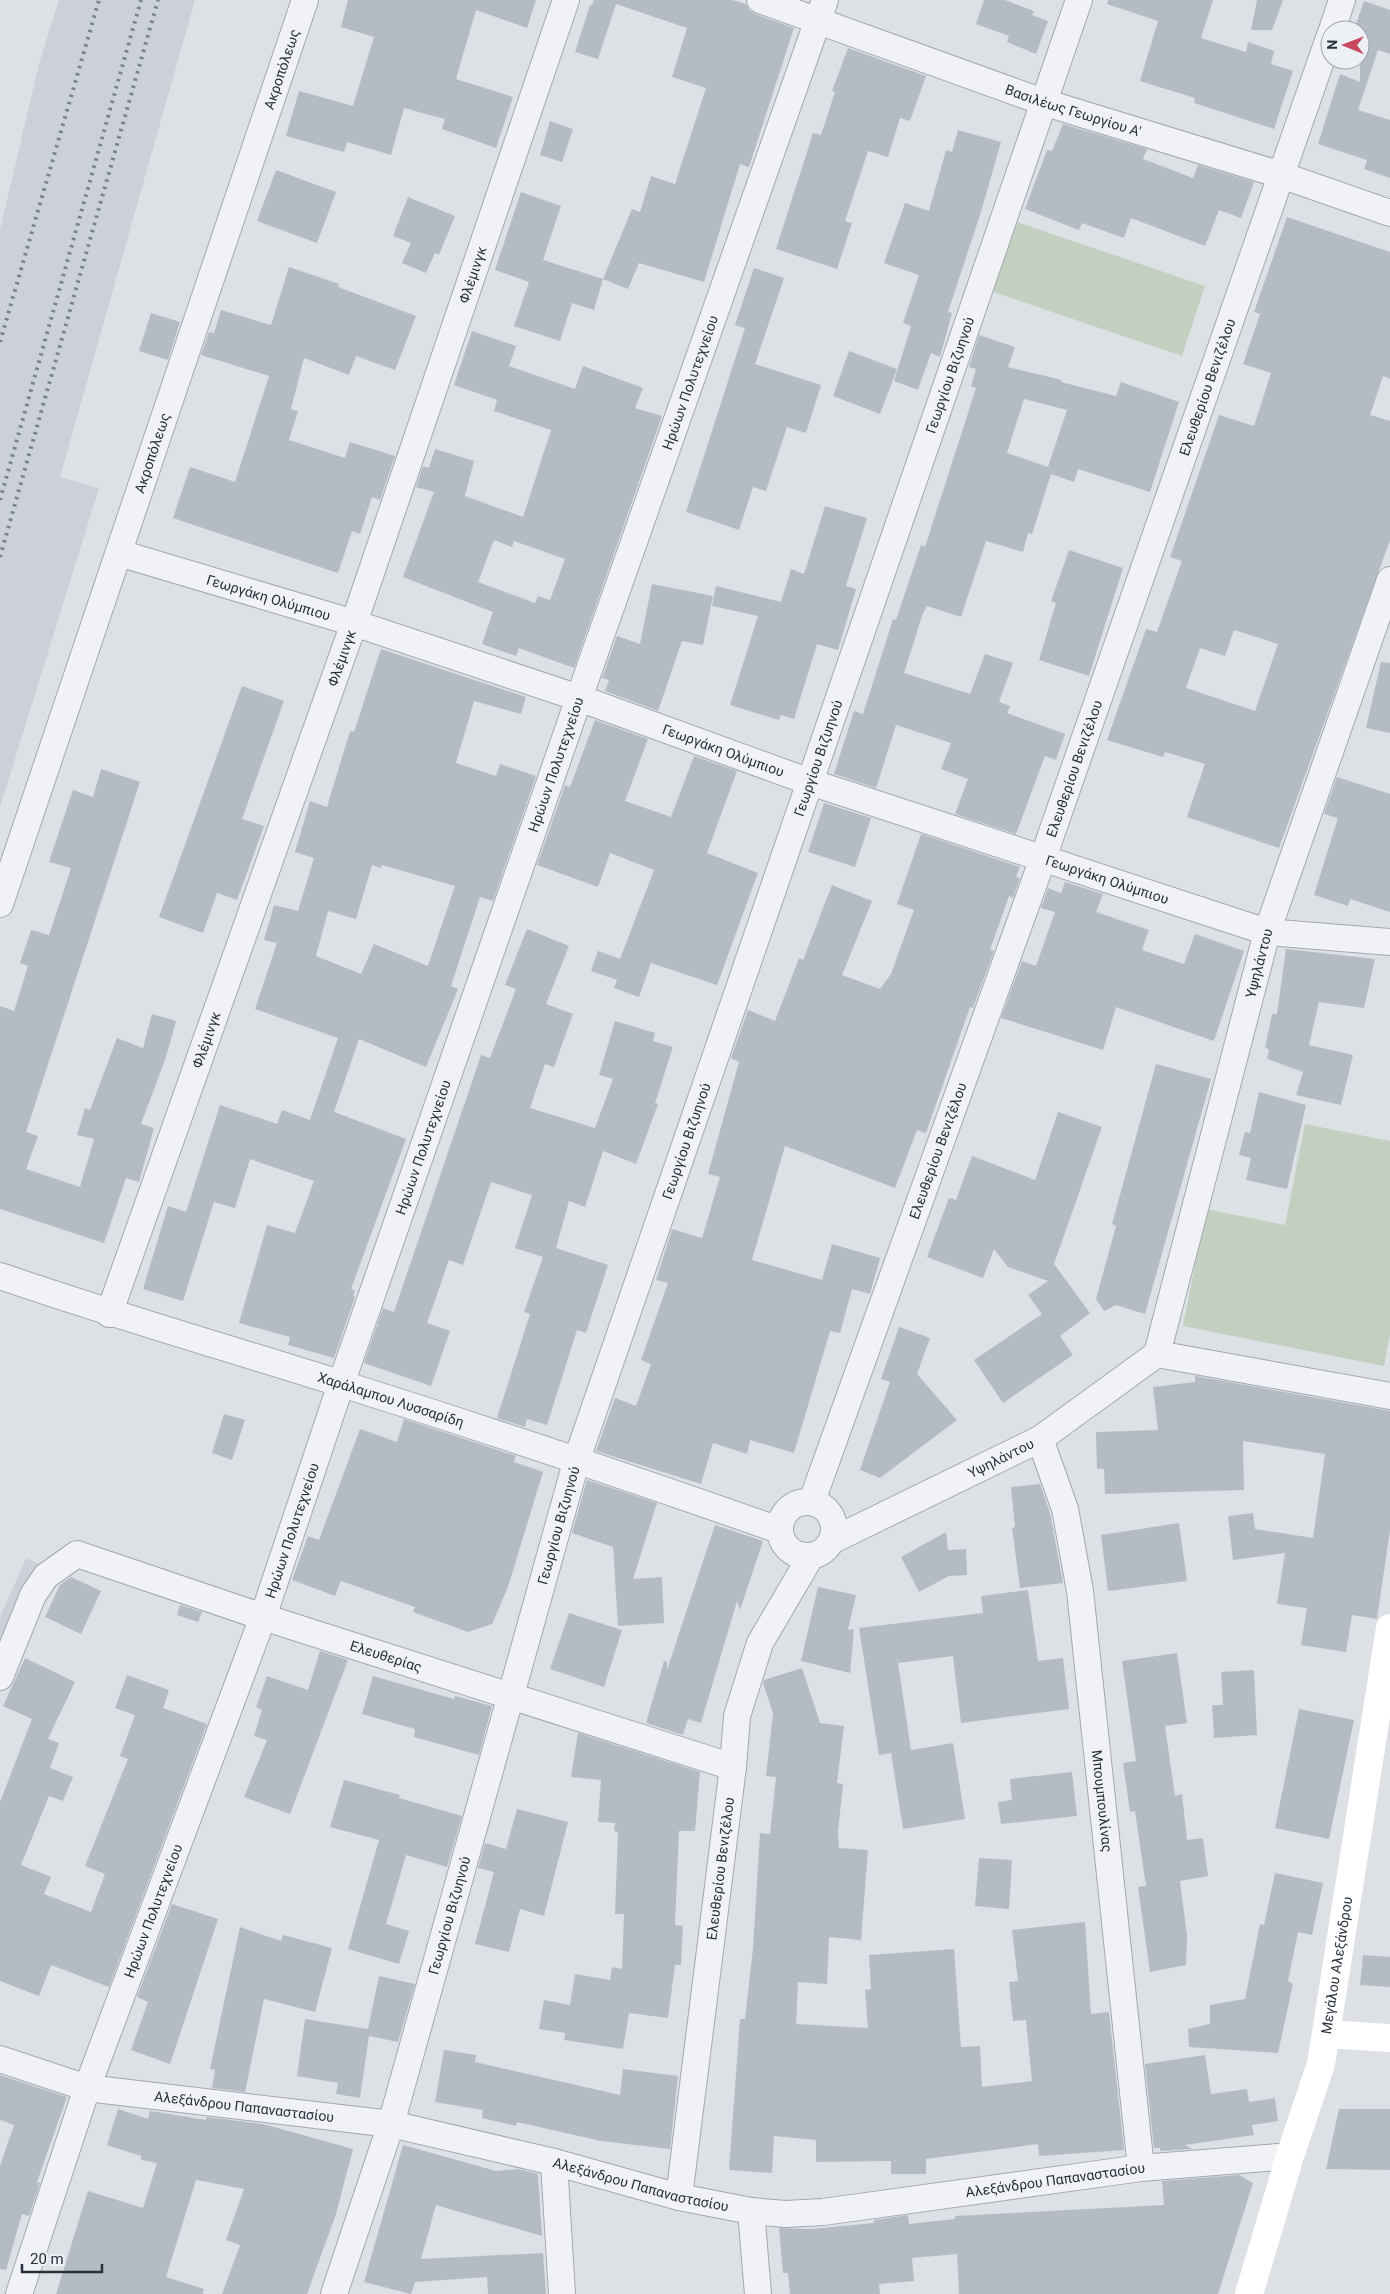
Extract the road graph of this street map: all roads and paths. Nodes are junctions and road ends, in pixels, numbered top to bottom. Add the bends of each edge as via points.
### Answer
1 (305, 0) edge
2 (566, 0) edge
3 (760, 0) edge
4 (1079, 0) edge
5 (1342, 0) edge
6 (822, 11) edge
7 (1335, 20) edge
8 (1320, 64) edge
9 (1043, 102) junction
10 (1281, 175) junction
11 (1390, 213) edge
12 (119, 553) junction
13 (1390, 580) edge
14 (354, 623) junction
15 (579, 698) junction
16 (810, 782) junction
17 (1043, 858) junction
18 (0, 904) edge
19 (1267, 932) junction
20 (1390, 942) edge
21 (0, 1276) edge
22 (109, 1314) junction
23 (1157, 1354) junction
24 (341, 1384) junction
25 (1390, 1396) edge
26 (1040, 1439) junction
27 (577, 1459) junction
28 (812, 1501) junction
29 (779, 1530) junction
30 (821, 1549) junction
31 (263, 1617) junction
32 (1390, 1628) edge
33 (0, 1677) edge
34 (510, 1695) junction
35 (733, 1767) junction
36 (1326, 2034) junction
37 (1390, 2038) edge
38 (0, 2059) edge
39 (87, 2088) junction
40 (391, 2124) junction
41 (1290, 2156) junction
42 (554, 2162) junction
43 (1141, 2168) junction
44 (679, 2197) junction
45 (751, 2211) junction
46 (19, 2294) edge
47 (334, 2294) edge
48 (562, 2294) edge
49 (758, 2294) edge
50 (1249, 2294) edge

1 - 12 street, Ακροπόλεως
2 - 14 street, Φλέμινγκ
3 - 6 street, Βασιλέως Γεωργίου Α'
4 - 9 street, Γεωργίου Βιζυηνού
5 - 7 street
6 - 9 street, Βασιλέως Γεωργίου Α'
6 - 15 street, Ηρώων Πολυτεχνείου
8 - 10 street, Ελευθερίου Βενιζέλου
9 - 10 street, Βασιλέως Γεωργίου Α'
9 - 16 street, Γεωργίου Βιζυηνού
10 - 11 street, Βασιλέως Γεωργίου Α'
10 - 17 street, Ελευθερίου Βενιζέλου
12 - 14 street, Γεωργάκη Ολύμπιου
12 - 18 street, Ακροπόλεως
13 - 19 street, Υψηλάντου
14 - 15 street, Γεωργάκη Ολύμπιου
14 - 22 street, Φλέμινγκ
15 - 16 street, Γεωργάκη Ολύμπιου
15 - 24 street, Ηρώων Πολυτεχνείου
16 - 17 street, Γεωργάκη Ολύμπιου
16 - 27 street, Γεωργίου Βιζυηνού
17 - 19 street, Γεωργάκη Ολύμπιου
17 - 28 street, Ελευθερίου Βενιζέλου
19 - 20 street, Γεωργάκη Ολύμπιου
19 - 23 street, Υψηλάντου
21 - 22 street, Χαράλαμπου Λυσσαρίδη
22 - 24 street, Χαράλαμπου Λυσσαρίδη
23 - 25 street
23 - 26 street, Υψηλάντου
24 - 27 street, Χαράλαμπου Λυσσαρίδη
24 - 31 street, Ηρώων Πολυτεχνείου
26 - 30 street, Υψηλάντου
26 - 43 street, Μπουμπουλίνας via 1065,1508 1080,1591
27 - 29 street, Χαράλαμπου Λυσσαρίδη
27 - 34 street, Γεωργίου Βιζυηνού
28 - 29 street via 799,1502 788,1508 781,1518
28 - 30 street via 827,1510 834,1525
29 - 30 street via 781,1539 793,1553 802,1556
30 - 35 street, Ελευθερίου Βενιζέλου via 760,1643 737,1716
31 - 33 street, Ελευθερίας via 77,1554 46,1576 33,1595
31 - 34 street, Ελευθερίας
31 - 39 street, Ηρώων Πολυτεχνείου
32 - 36 street, Μεγάλου Αλεξάνδρου
34 - 35 street, Ελευθερίας
34 - 40 street, Γεωργίου Βιζυηνού
35 - 44 street, Ελευθερίου Βενιζέλου
36 - 37 street
36 - 41 street, Μεγάλου Αλεξάνδρου via 1312,2092
38 - 39 street, Αλεξάνδρου Παπαναστασίου
39 - 40 street, Αλεξάνδρου Παπαναστασίου
39 - 46 street, Ηρώων Πολυτεχνείου
40 - 42 street, Αλεξάνδρου Παπαναστασίου
40 - 47 street, Γεωργίου Βιζυηνού
41 - 43 street, Αλεξάνδρου Παπαναστασίου
41 - 50 street, Μεγάλου Αλεξάνδρου
42 - 44 street, Αλεξάνδρου Παπαναστασίου
42 - 48 street
43 - 45 street, Αλεξάνδρου Παπαναστασίου via 823,2212 785,2214
44 - 45 street, Αλεξάνδρου Παπαναστασίου
45 - 49 street

